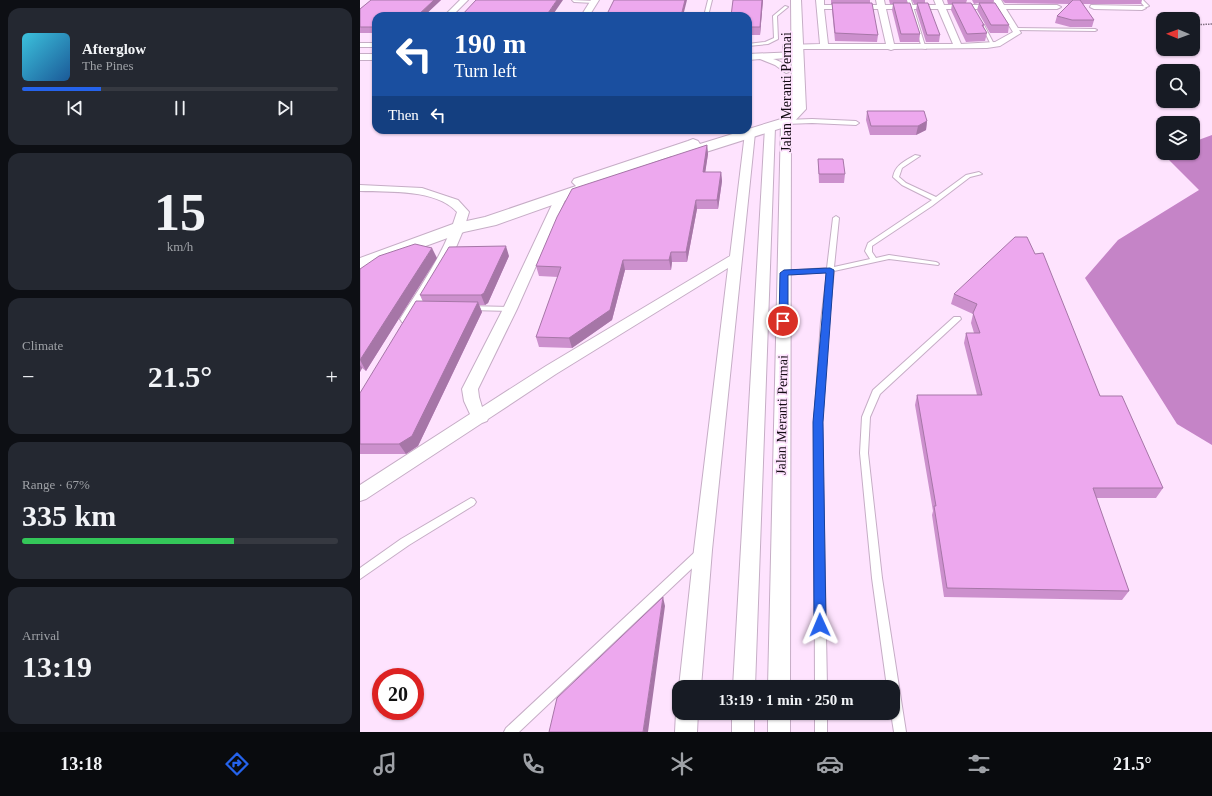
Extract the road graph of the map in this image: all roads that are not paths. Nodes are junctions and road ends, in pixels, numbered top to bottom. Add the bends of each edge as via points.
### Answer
1 (464, 0) edge
2 (574, 0) edge
3 (710, 0) edge
4 (796, 0) edge
5 (1053, 0) edge
6 (1112, 0) edge
7 (594, 1) edge
8 (820, 3) edge
9 (881, 3) edge
10 (910, 3) edge
11 (940, 3) edge
12 (999, 3) edge
13 (786, 4) edge
14 (1142, 4) edge
15 (972, 7) edge
16 (1094, 7) dead end
17 (1119, 7) junction
18 (452, 12) edge
19 (587, 12) edge
20 (707, 12) edge
21 (979, 20) edge
22 (1095, 30) edge
23 (1016, 31) junction
24 (360, 45) edge
25 (372, 45) edge
26 (752, 45) edge
27 (993, 45) junction
28 (824, 47) junction
29 (958, 47) junction
30 (891, 48) junction
31 (924, 48) junction
32 (791, 50) junction
33 (360, 53) edge
34 (372, 53) edge
35 (752, 53) edge
36 (752, 54) edge
37 (752, 55) edge
38 (360, 57) edge
39 (372, 57) edge
40 (786, 70) junction
41 (786, 107) junction
42 (856, 123) dead end
43 (770, 127) junction
44 (752, 128) edge
45 (752, 129) edge
46 (722, 134) edge
47 (735, 134) edge
48 (749, 134) edge
49 (917, 156) dead end
50 (979, 174) dead end
51 (360, 188) edge
52 (560, 198) junction
53 (937, 200) junction
54 (836, 218) dead end
55 (460, 228) junction
56 (737, 257) junction
57 (874, 260) junction
58 (360, 263) edge
59 (936, 264) dead end
60 (830, 270) junction
61 (784, 273) junction
62 (462, 308) edge
63 (510, 309) junction
64 (957, 320) dead end
65 (398, 333) edge
66 (482, 417) junction
67 (360, 494) edge
68 (471, 502) dead end
69 (703, 550) junction
70 (360, 574) edge
71 (691, 680) edge
72 (744, 680) edge
73 (779, 680) edge
74 (821, 680) edge
75 (892, 680) edge
76 (687, 720) edge
77 (743, 720) edge
78 (779, 720) edge
79 (821, 720) edge
80 (898, 720) edge
81 (510, 732) edge
82 (686, 732) edge
83 (742, 732) edge
84 (779, 732) edge
85 (821, 732) edge
86 (900, 732) edge

1 - 18 street
2 - 7 lane
3 - 20 lane
4 - 32 street
5 - 12 street via 1058,7
6 - 17 street
7 - 19 street
8 - 9 street
8 - 28 street
9 - 10 street
9 - 30 street
10 - 11 street
10 - 31 lane
11 - 15 street
11 - 29 street
12 - 15 street
12 - 23 street
13 - 26 lane via 776,16 776,38 773,41
13 - 32 street, Jalan Meranti Permai
14 - 17 street
16 - 17 street
21 - 27 lane
22 - 23 lane
23 - 27 street
24 - 25 street
27 - 29 street
28 - 30 street
28 - 32 street
29 - 31 street
30 - 31 street
32 - 35 street via 768,48
32 - 36 street
32 - 40 street, Jalan Meranti Permai
32 - 41 street via 799,109
33 - 34 street
37 - 40 street via 772,60
38 - 39 street
40 - 41 street, Jalan Meranti Permai
41 - 42 lane via 812,121
41 - 43 street
41 - 44 street via 774,117
41 - 61 street, Jalan Meranti Permai
43 - 45 street
43 - 72 street, Jalan Meranti Permai
46 - 55 street via 474,217
47 - 52 street
48 - 56 street
49 - 53 lane via 899,167 896,177 904,184
50 - 53 lane via 968,176
51 - 55 street via 418,190 454,202 463,212
52 - 55 street
52 - 63 street
53 - 57 lane via 870,244 868,252
54 - 60 lane
55 - 58 street
55 - 65 street via 418,308
56 - 66 street via 551,370
56 - 69 street
57 - 59 lane via 889,257
57 - 60 lane
60 - 61 lane
60 - 74 lane via 818,422
61 - 73 street, Jalan Meranti Permai
62 - 63 lane
63 - 66 street via 470,390 470,399
64 - 75 lane via 876,392 866,417 864,453 876,571
66 - 67 street
68 - 70 lane via 405,542
69 - 71 street
69 - 81 lane
76 - 82 street
77 - 83 street
78 - 84 street
79 - 85 lane
80 - 86 lane

